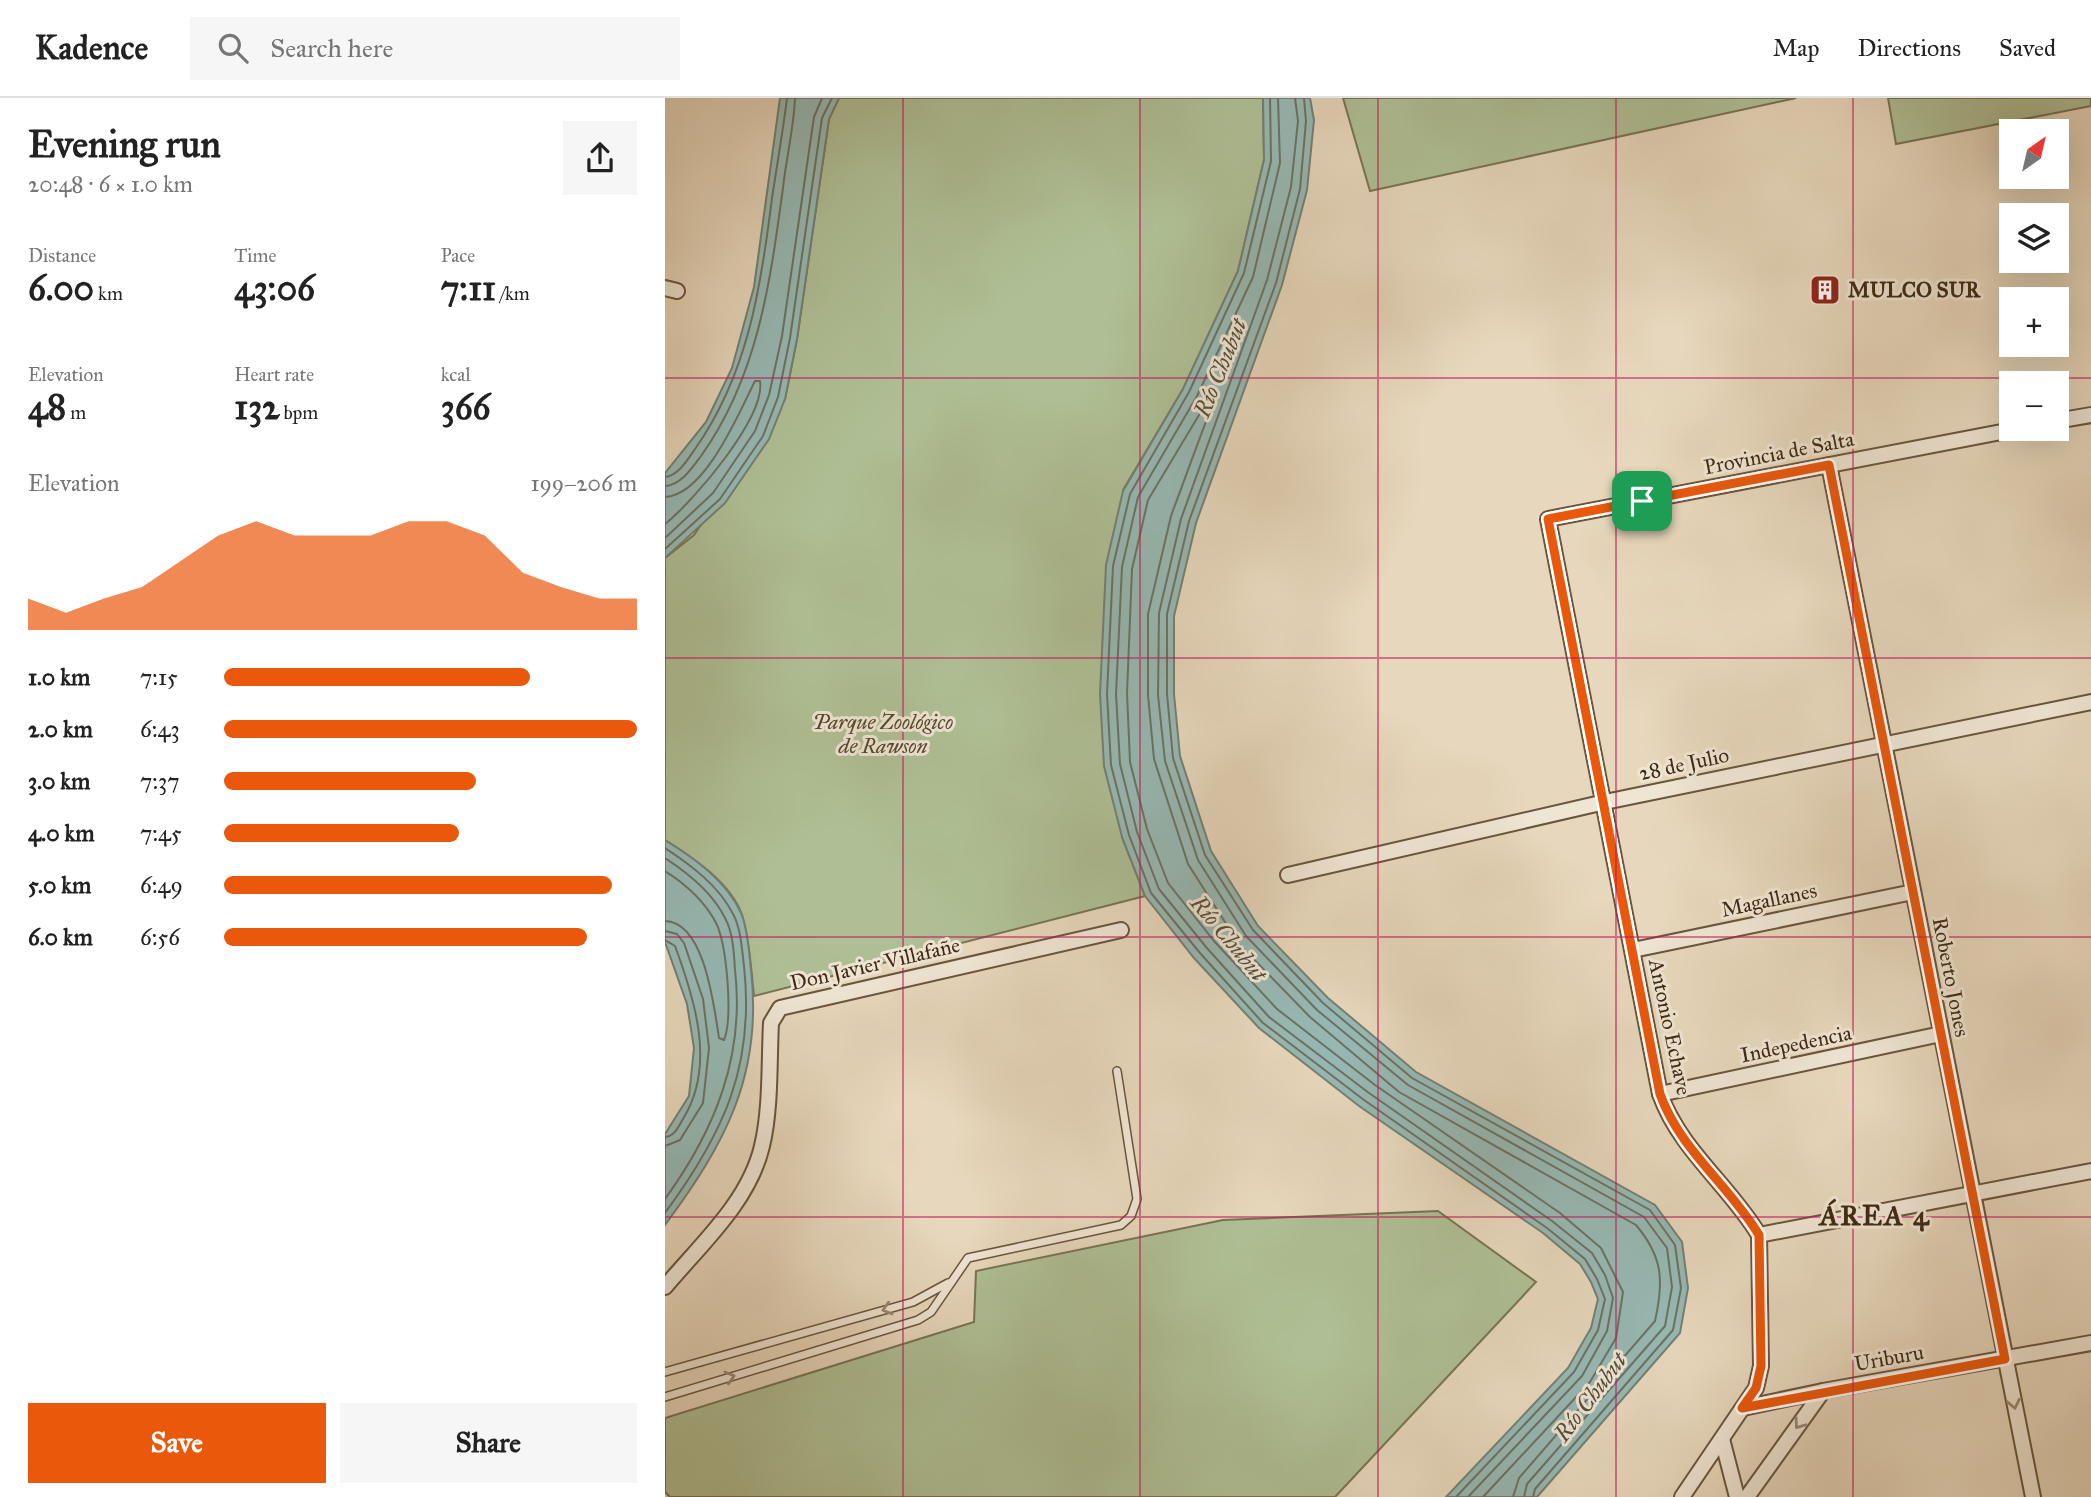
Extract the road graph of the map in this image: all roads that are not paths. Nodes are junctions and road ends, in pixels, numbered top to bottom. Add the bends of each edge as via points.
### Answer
1 (2091, 415) edge
2 (2069, 419) edge
3 (1999, 432) edge
4 (1829, 465) junction
5 (1548, 519) joint
6 (2091, 702) edge
7 (1884, 745) junction
8 (1605, 802) junction
9 (1288, 875) dead end
10 (1913, 892) junction
11 (1121, 930) dead end
12 (1633, 950) junction
13 (1941, 1034) junction
14 (1117, 1071) dead end
15 (1660, 1094) junction
16 (2091, 1171) edge
17 (1972, 1193) junction
18 (1759, 1235) junction
19 (949, 1283) junction
20 (665, 1287) edge
21 (2091, 1343) edge
22 (2005, 1359) junction
23 (665, 1372) edge
24 (1822, 1391) junction
25 (665, 1397) edge
26 (1742, 1408) junction
27 (1721, 1439) junction
28 (1682, 1497) edge
29 (1737, 1497) edge
30 (1747, 1497) edge
31 (2033, 1497) edge

1 - 2 street
3 - 4 street, Provincia de Salta
4 - 5 street, Provincia de Salta
4 - 7 street, Roberto Jones
5 - 8 street, Antonio Echave
6 - 7 street, 28 de Julio
7 - 8 street, 28 de Julio
7 - 10 street, Roberto Jones
8 - 9 street, 28 de Julio
8 - 12 street, Antonio Echave
10 - 12 street, Magallanes
10 - 13 street, Roberto Jones
11 - 20 street, Don Javier Villafañe via 780,1008 771,1023 762,1145 755,1169 743,1194
12 - 15 street, Antonio Echave
13 - 15 street, Indepedencia
13 - 17 street, Roberto Jones
14 - 19 lane via 1137,1199 1131,1216 1121,1225 968,1258
15 - 18 street, Antonio Echave via 1677,1133
16 - 17 street
17 - 18 street
17 - 22 street, Roberto Jones
18 - 26 street via 1761,1366 1756,1388
19 -> 23 lane via 913,1302
25 -> 19 lane via 918,1320 931,1312
21 - 22 street, Uriburu
22 - 24 street, Uriburu
22 -> 31 street, Roberto Jones
24 - 26 street, Uriburu
24 -> 30 street
26 - 27 street
27 - 28 street
27 - 29 street

